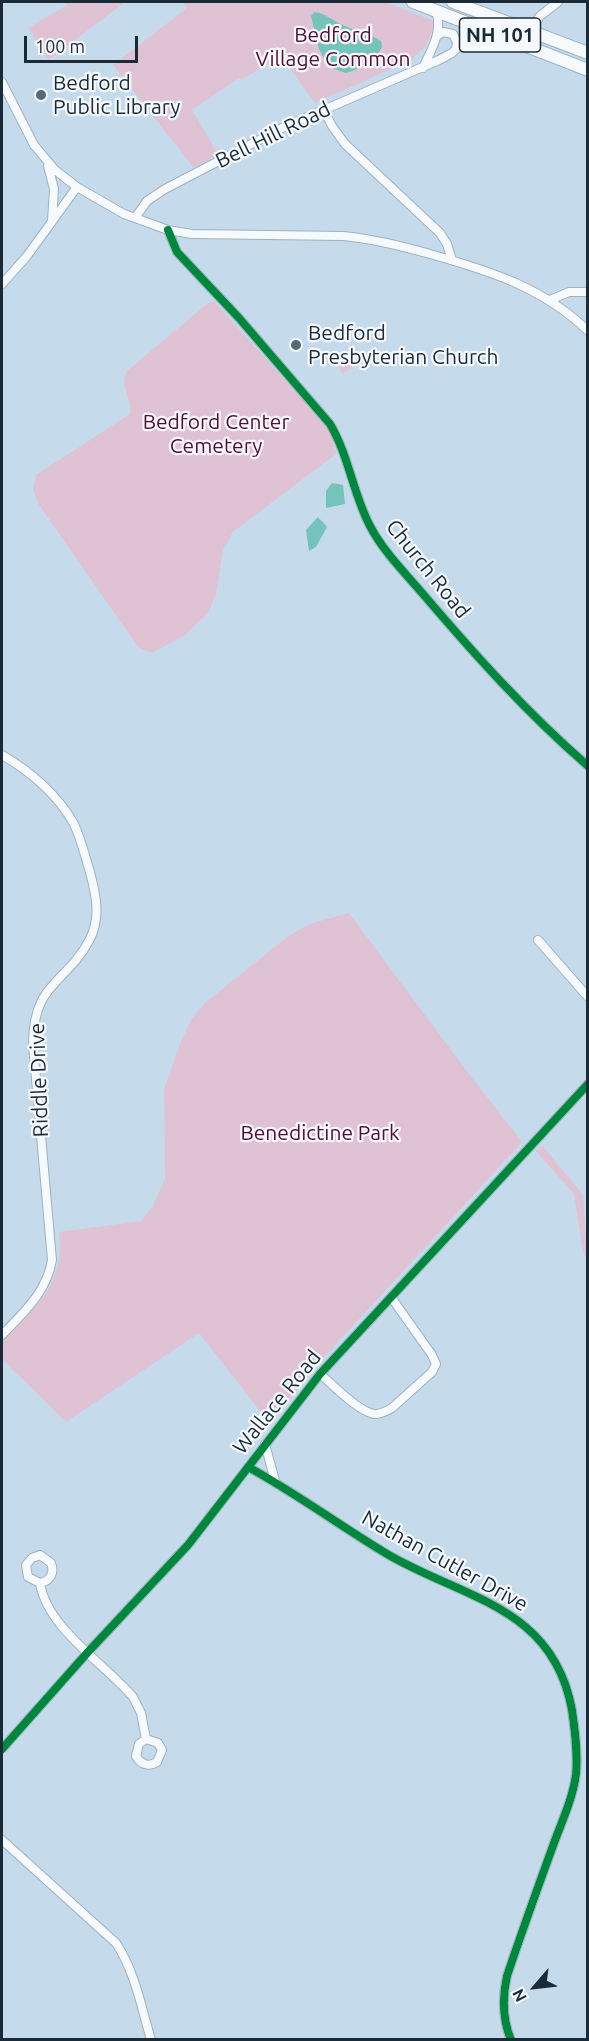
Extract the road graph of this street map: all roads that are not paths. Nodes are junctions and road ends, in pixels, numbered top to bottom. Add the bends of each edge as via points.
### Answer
1 (412, 2) edge
2 (453, 2) edge
3 (558, 2) edge
4 (435, 9) junction
5 (529, 31) junction
6 (437, 36) junction
7 (522, 44) junction
8 (588, 53) edge
9 (423, 68) junction
10 (588, 70) edge
11 (2, 82) edge
12 (323, 109) junction
13 (46, 160) junction
14 (77, 187) junction
15 (135, 218) junction
16 (52, 222) junction
17 (168, 230) junction
18 (452, 260) junction
19 (2, 284) edge
20 (588, 292) edge
21 (550, 300) junction
22 (588, 331) edge
23 (2, 755) edge
24 (588, 766) edge
25 (538, 940) dead end
26 (588, 997) edge
27 (588, 1084) edge
28 (391, 1297) junction
29 (2, 1335) edge
30 (320, 1374) junction
31 (265, 1444) junction
32 (248, 1467) junction
33 (275, 1481) junction
34 (40, 1583) dead end
35 (88, 1652) junction
36 (146, 1739) dead end
37 (2, 1749) edge
38 (2, 1840) edge
39 (151, 2040) edge
40 (511, 2040) edge

1 - 4 highway, NH 101
2 - 5 highway, NH 101
3 - 5 street
4 - 6 street
4 - 7 highway, NH 101
5 - 7 street
5 - 8 highway, NH 101
6 - 9 street
6 - 9 street, Bell Hill Road via 442,32 453,34 458,42 456,49
7 - 10 highway, NH 101
9 - 12 street, Bell Hill Road
11 - 13 street via 34,145
12 - 15 street, Bell Hill Road via 165,189 147,201
12 - 18 street via 345,144 440,233
13 - 14 street
13 - 16 street via 54,189
14 - 15 street
14 - 16 street
15 - 17 street
16 - 19 street
17 - 18 street via 192,234 364,238
17 - 24 street, Church Road via 177,252 330,424 340,442 362,510 379,542 514,698
18 - 21 street via 505,277
20 - 21 street via 569,292
21 - 22 street
23 - 29 street, Riddle Drive via 41,783 65,809 81,842 97,911 87,945 46,992 35,1017 33,1049 52,1260 39,1294
25 - 26 street
27 - 28 street, Wallace Road
28 - 30 street, Wallace Road
28 - 30 street via 432,1355 432,1372 392,1408 375,1414
30 - 31 street, Wallace Road
31 - 32 street, Wallace Road
31 - 33 street
32 - 33 street, Nathan Cutler Drive
32 - 35 street, Wallace Road via 188,1545
33 - 40 street, Nathan Cutler Drive via 386,1553 506,1611 534,1634 551,1654 563,1678 576,1738 576,1774 507,1976 503,2011
34 - 35 street via 52,1614
35 - 36 street via 133,1697
35 - 37 street, Wallace Road
38 - 39 street via 116,1943 132,1974

